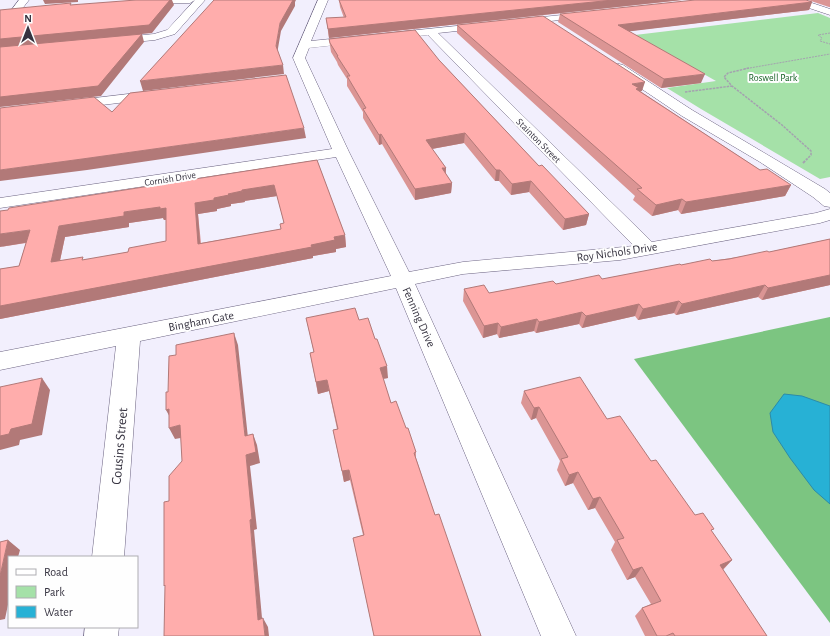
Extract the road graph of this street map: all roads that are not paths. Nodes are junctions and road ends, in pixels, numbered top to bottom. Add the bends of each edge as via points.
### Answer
1 (24, 0) edge
2 (190, 0) edge
3 (200, 0) edge
4 (794, 0) edge
5 (136, 1) edge
6 (323, 1) edge
7 (334, 1) dead end
8 (30, 10) edge
9 (830, 12) edge
10 (599, 13) edge
11 (544, 19) junction
12 (430, 31) junction
13 (564, 32) edge
14 (100, 42) edge
15 (305, 45) junction
16 (611, 63) edge
17 (166, 94) edge
18 (55, 107) edge
19 (341, 152) junction
20 (830, 202) edge
21 (0, 203) edge
22 (830, 214) edge
23 (648, 249) junction
24 (403, 280) junction
25 (129, 335) junction
26 (0, 361) edge
27 (108, 556) edge
28 (559, 636) edge

1 - 8 street via 12,12
2 - 5 street
3 - 14 street via 170,32 154,37
4 - 9 street
6 - 7 street
6 - 15 street, Fenning Drive
10 - 11 street
11 - 12 street
11 - 13 street
12 - 15 street
12 - 23 street, Stainton Street
15 - 19 street, Fenning Drive via 299,58 300,78
16 - 20 street via 687,113 765,158
17 - 18 street
19 - 21 street, Cornish Drive
19 - 24 street, Fenning Drive
22 - 23 street, Roy Nichols Drive via 820,218
23 - 24 street, Roy Nichols Drive via 620,254 463,268
24 - 25 street, Bingham Gate
24 - 28 street, Fenning Drive
25 - 26 street, Bingham Gate
25 - 27 street, Cousins Street

